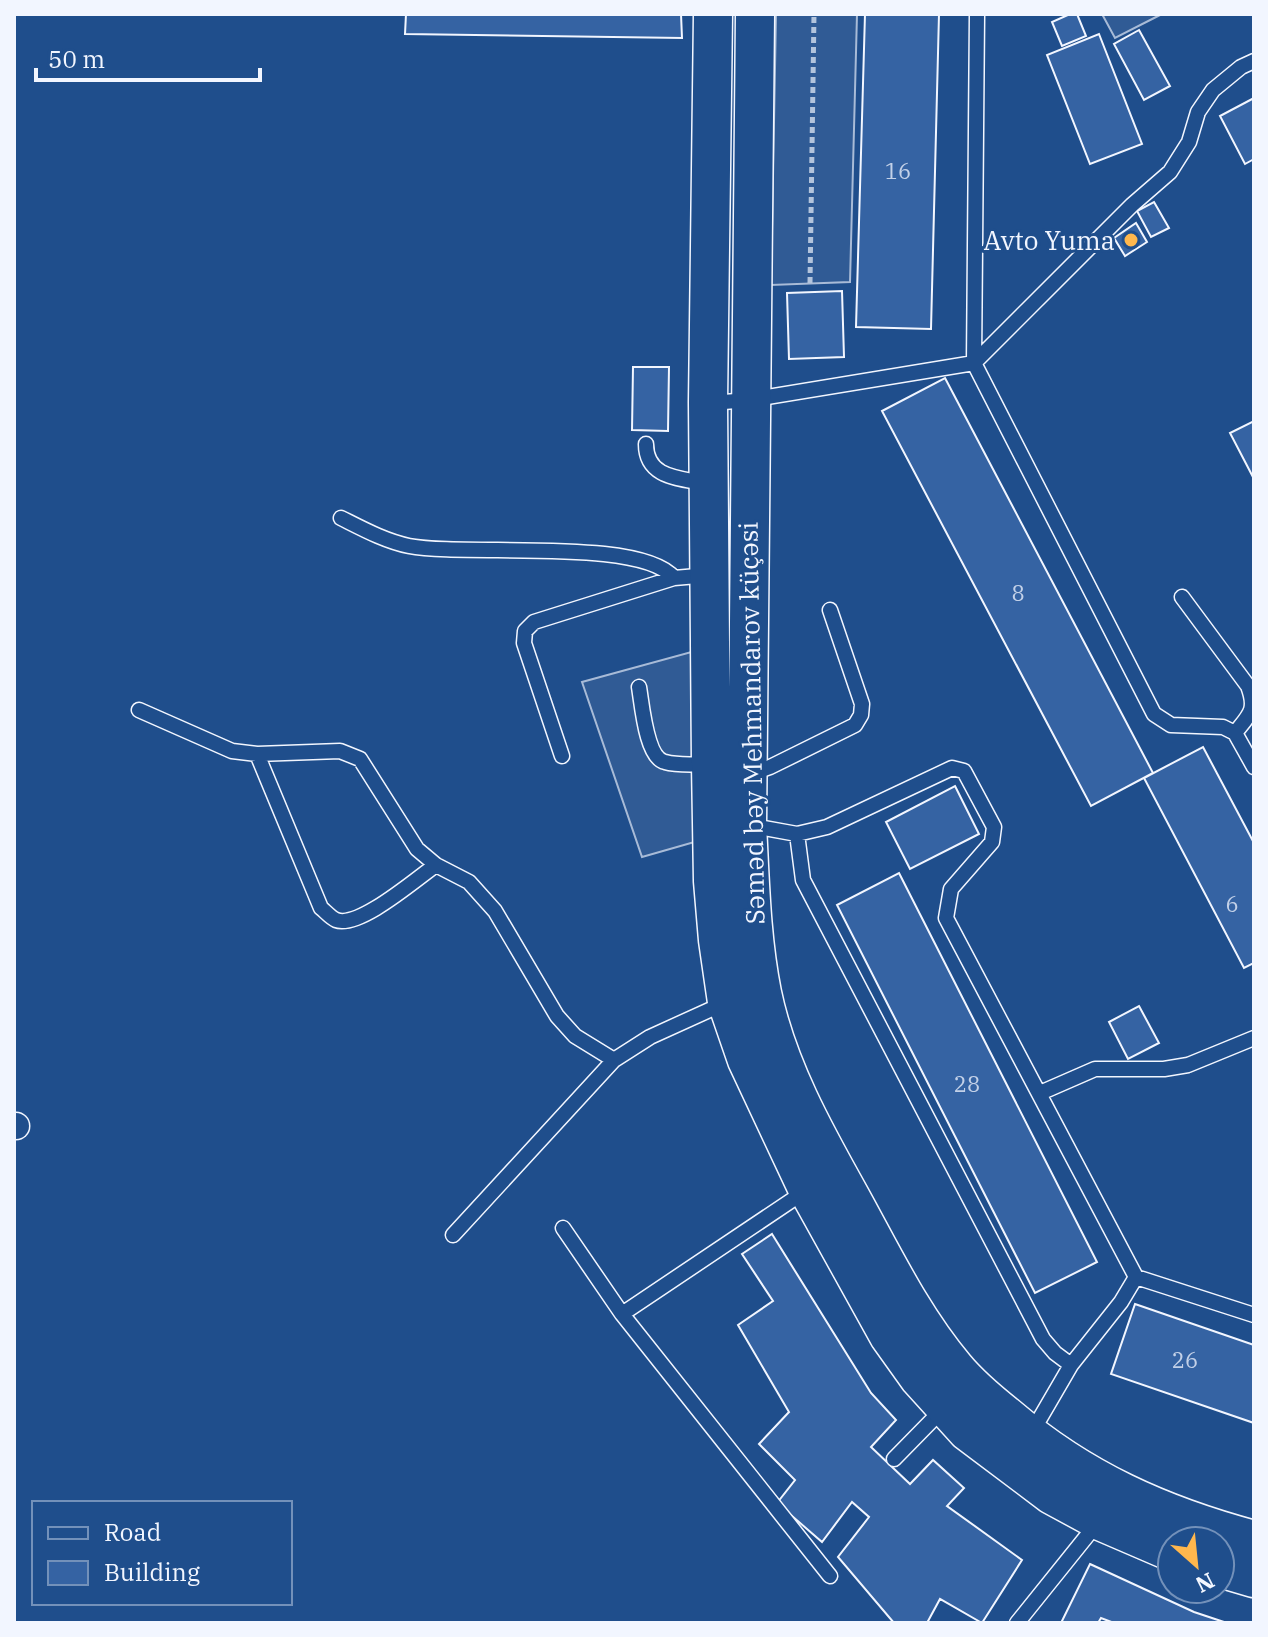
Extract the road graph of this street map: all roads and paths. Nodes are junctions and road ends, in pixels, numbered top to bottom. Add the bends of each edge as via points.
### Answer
1 (713, 14) edge
2 (755, 14) edge
3 (814, 14) edge
4 (977, 14) edge
5 (1254, 61) edge
6 (810, 283) dead end
7 (974, 363) junction
8 (749, 400) junction
9 (708, 403) junction
10 (646, 444) dead end
11 (708, 485) junction
12 (341, 518) dead end
13 (692, 577) junction
14 (1182, 597) dead end
15 (830, 610) dead end
16 (639, 687) dead end
17 (139, 710) dead end
18 (1235, 733) junction
19 (257, 754) junction
20 (562, 756) dead end
21 (1254, 767) edge
22 (728, 770) junction
23 (747, 825) junction
24 (797, 834) junction
25 (436, 865) junction
26 (727, 1002) junction
27 (1254, 1038) edge
28 (614, 1060) junction
29 (1040, 1093) junction
30 (808, 1190) junction
31 (563, 1228) dead end
32 (453, 1235) dead end
33 (1136, 1277) junction
34 (622, 1314) junction
35 (1254, 1315) edge
36 (1071, 1365) junction
37 (944, 1408) junction
38 (1030, 1436) junction
39 (894, 1459) dead end
40 (1100, 1521) junction
41 (1254, 1540) edge
42 (1156, 1545) edge
43 (830, 1576) dead end
44 (1017, 1623) edge

1 - 9 main road, Səməd bəy Mehmandarov küçəsi
2 - 8 main road, Səməd bəy Mehmandarov küçəsi
3 - 6 path
4 - 7 lane
5 - 7 lane via 1213,90 1170,172
7 - 8 lane
7 - 18 lane via 1154,714 1171,725 1223,727
8 - 9 lane
8 - 22 main road, Səməd bəy Mehmandarov küçəsi
9 - 11 main road, Səməd bəy Mehmandarov küçəsi
10 - 11 lane via 650,465 658,472
11 - 13 main road, Səməd bəy Mehmandarov küçəsi
12 - 13 lane via 409,546 584,551 652,563
13 - 20 lane via 534,622 525,631 524,643
13 - 22 main road, Səməd bəy Mehmandarov küçəsi
14 - 18 lane via 1248,686 1253,710
15 - 22 lane via 862,704 855,725 770,767
16 - 22 lane via 655,756 663,762
17 - 19 lane via 232,751
18 - 21 lane
19 - 25 lane via 340,751 360,759 417,849
19 - 25 lane via 321,908 335,920 371,911
22 - 23 main road, Səməd bəy Mehmandarov küçəsi
22 - 26 main road, Səməd bəy Mehmandarov küçəsi via 713,881
23 - 24 lane
23 - 38 main road, Səməd bəy Mehmandarov küçəsi via 763,995 803,1107 925,1328 972,1386
24 - 29 lane via 827,827 952,768 964,771 994,827 992,842 951,889 946,918
24 - 36 lane via 803,880 1043,1339
25 - 28 lane via 469,882 495,911 557,1016 575,1036
26 - 28 lane via 650,1037
26 - 30 main road, Səməd bəy Mehmandarov küçəsi via 747,1060
27 - 29 lane via 1188,1065 1095,1069
28 - 32 lane
29 - 33 lane
30 - 34 lane
30 - 37 main road, Səməd bəy Mehmandarov küçəsi via 889,1336
31 - 34 lane
33 - 35 lane
33 - 36 lane
34 - 43 lane
36 - 38 lane
37 - 39 lane
37 - 40 main road, Səməd bəy Mehmandarov küçəsi via 1006,1462
38 - 41 main road, Səməd bəy Mehmandarov küçəsi via 1113,1490
40 - 42 main road, Səməd bəy Mehmandarov küçəsi
40 - 44 lane

